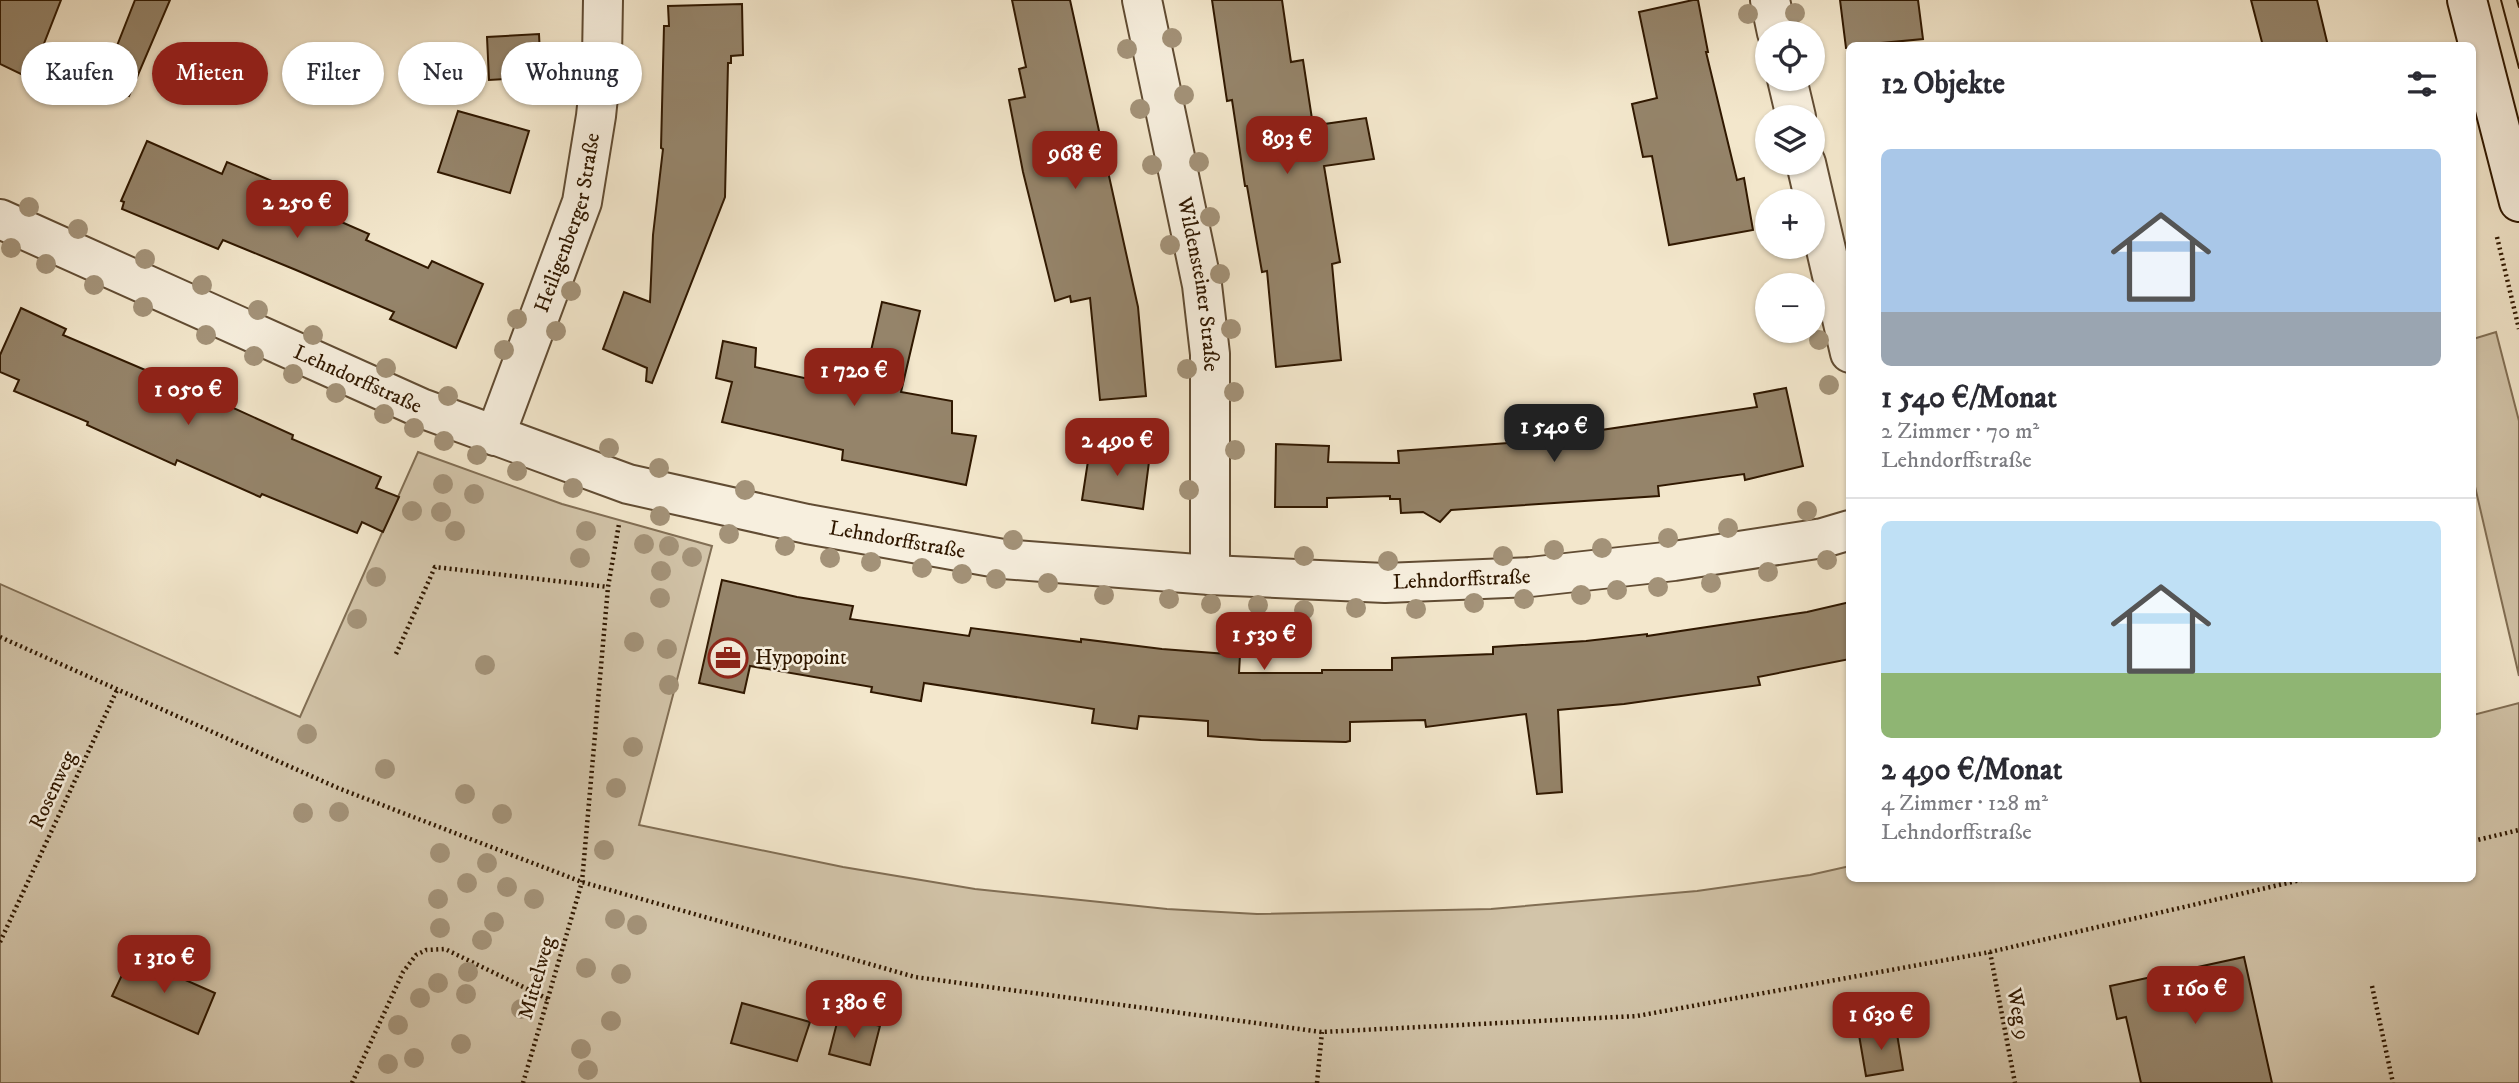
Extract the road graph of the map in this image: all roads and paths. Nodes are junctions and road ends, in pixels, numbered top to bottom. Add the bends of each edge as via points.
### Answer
1 (603, 0) edge
2 (1142, 0) edge
3 (1770, 0) edge
4 (2467, 0) edge
5 (1774, 21) edge
6 (1809, 175) edge
7 (2519, 202) edge
8 (0, 219) edge
9 (1846, 336) edge
10 (495, 436) junction
11 (1846, 531) edge
12 (616, 539) dead end
13 (1210, 575) junction
14 (608, 587) junction
15 (0, 637) edge
16 (396, 654) dead end
17 (117, 690) junction
18 (2519, 830) edge
19 (2476, 840) edge
20 (2292, 882) edge
21 (582, 883) junction
22 (0, 942) edge
23 (1990, 952) junction
24 (2371, 986) dead end
25 (548, 999) junction
26 (1322, 1032) junction
27 (352, 1083) edge
28 (523, 1083) edge
29 (1317, 1083) edge
30 (2015, 1083) edge
31 (2393, 1083) edge

1 - 10 street, Heiligenberger Straße via 598,104 582,202
2 - 13 street, Wildensteiner Straße via 1202,285 1210,354
3 - 5 street
4 - 7 street
6 - 9 street
8 - 10 street, Lehndorffstraße via 421,408
10 - 13 street, Lehndorffstraße via 628,484 807,524 1003,559
11 - 13 street, Lehndorffstraße via 1674,561 1530,577 1385,583
12 - 14 path, Mittelweg
14 - 16 path via 435,567
14 - 21 path, Mittelweg
15 - 17 path
17 - 21 path via 338,788
17 - 22 path, Rosenweg
18 - 19 path
20 - 23 path
21 - 25 path, Mittelweg
21 - 26 path via 915,977
23 - 26 path via 1637,1016
23 - 30 path, Weg 9
24 - 31 path
25 - 27 path via 445,949 426,950 403,972
25 - 28 path, Mittelweg
26 - 29 path

